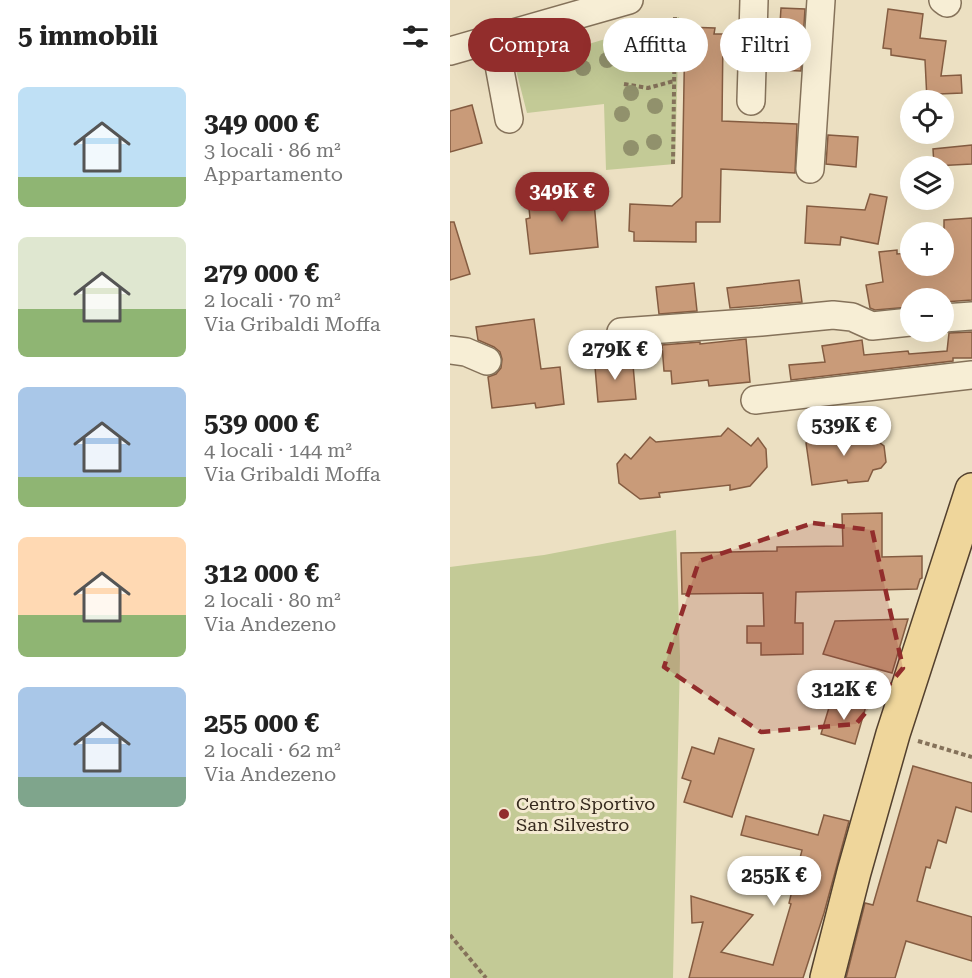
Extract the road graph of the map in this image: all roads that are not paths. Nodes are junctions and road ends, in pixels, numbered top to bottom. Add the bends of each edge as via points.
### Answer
1 (754, 0) edge
2 (821, 0) edge
3 (626, 1) edge
4 (565, 18) edge
5 (468, 46) edge
6 (450, 51) edge
7 (500, 72) edge
8 (751, 101) dead end
9 (509, 119) dead end
10 (810, 169) dead end
11 (972, 316) edge
12 (954, 317) edge
13 (900, 323) edge
14 (621, 332) dead end
15 (450, 350) edge
16 (487, 361) dead end
17 (972, 375) edge
18 (755, 400) dead end
19 (972, 490) edge
20 (827, 978) edge

1 - 8 street
2 - 10 street
3 - 4 street
5 - 6 street
7 - 9 street
11 - 12 street
13 - 14 street via 872,326 852,317 833,315
15 - 16 street
17 - 18 street
19 - 20 main road via 893,735

